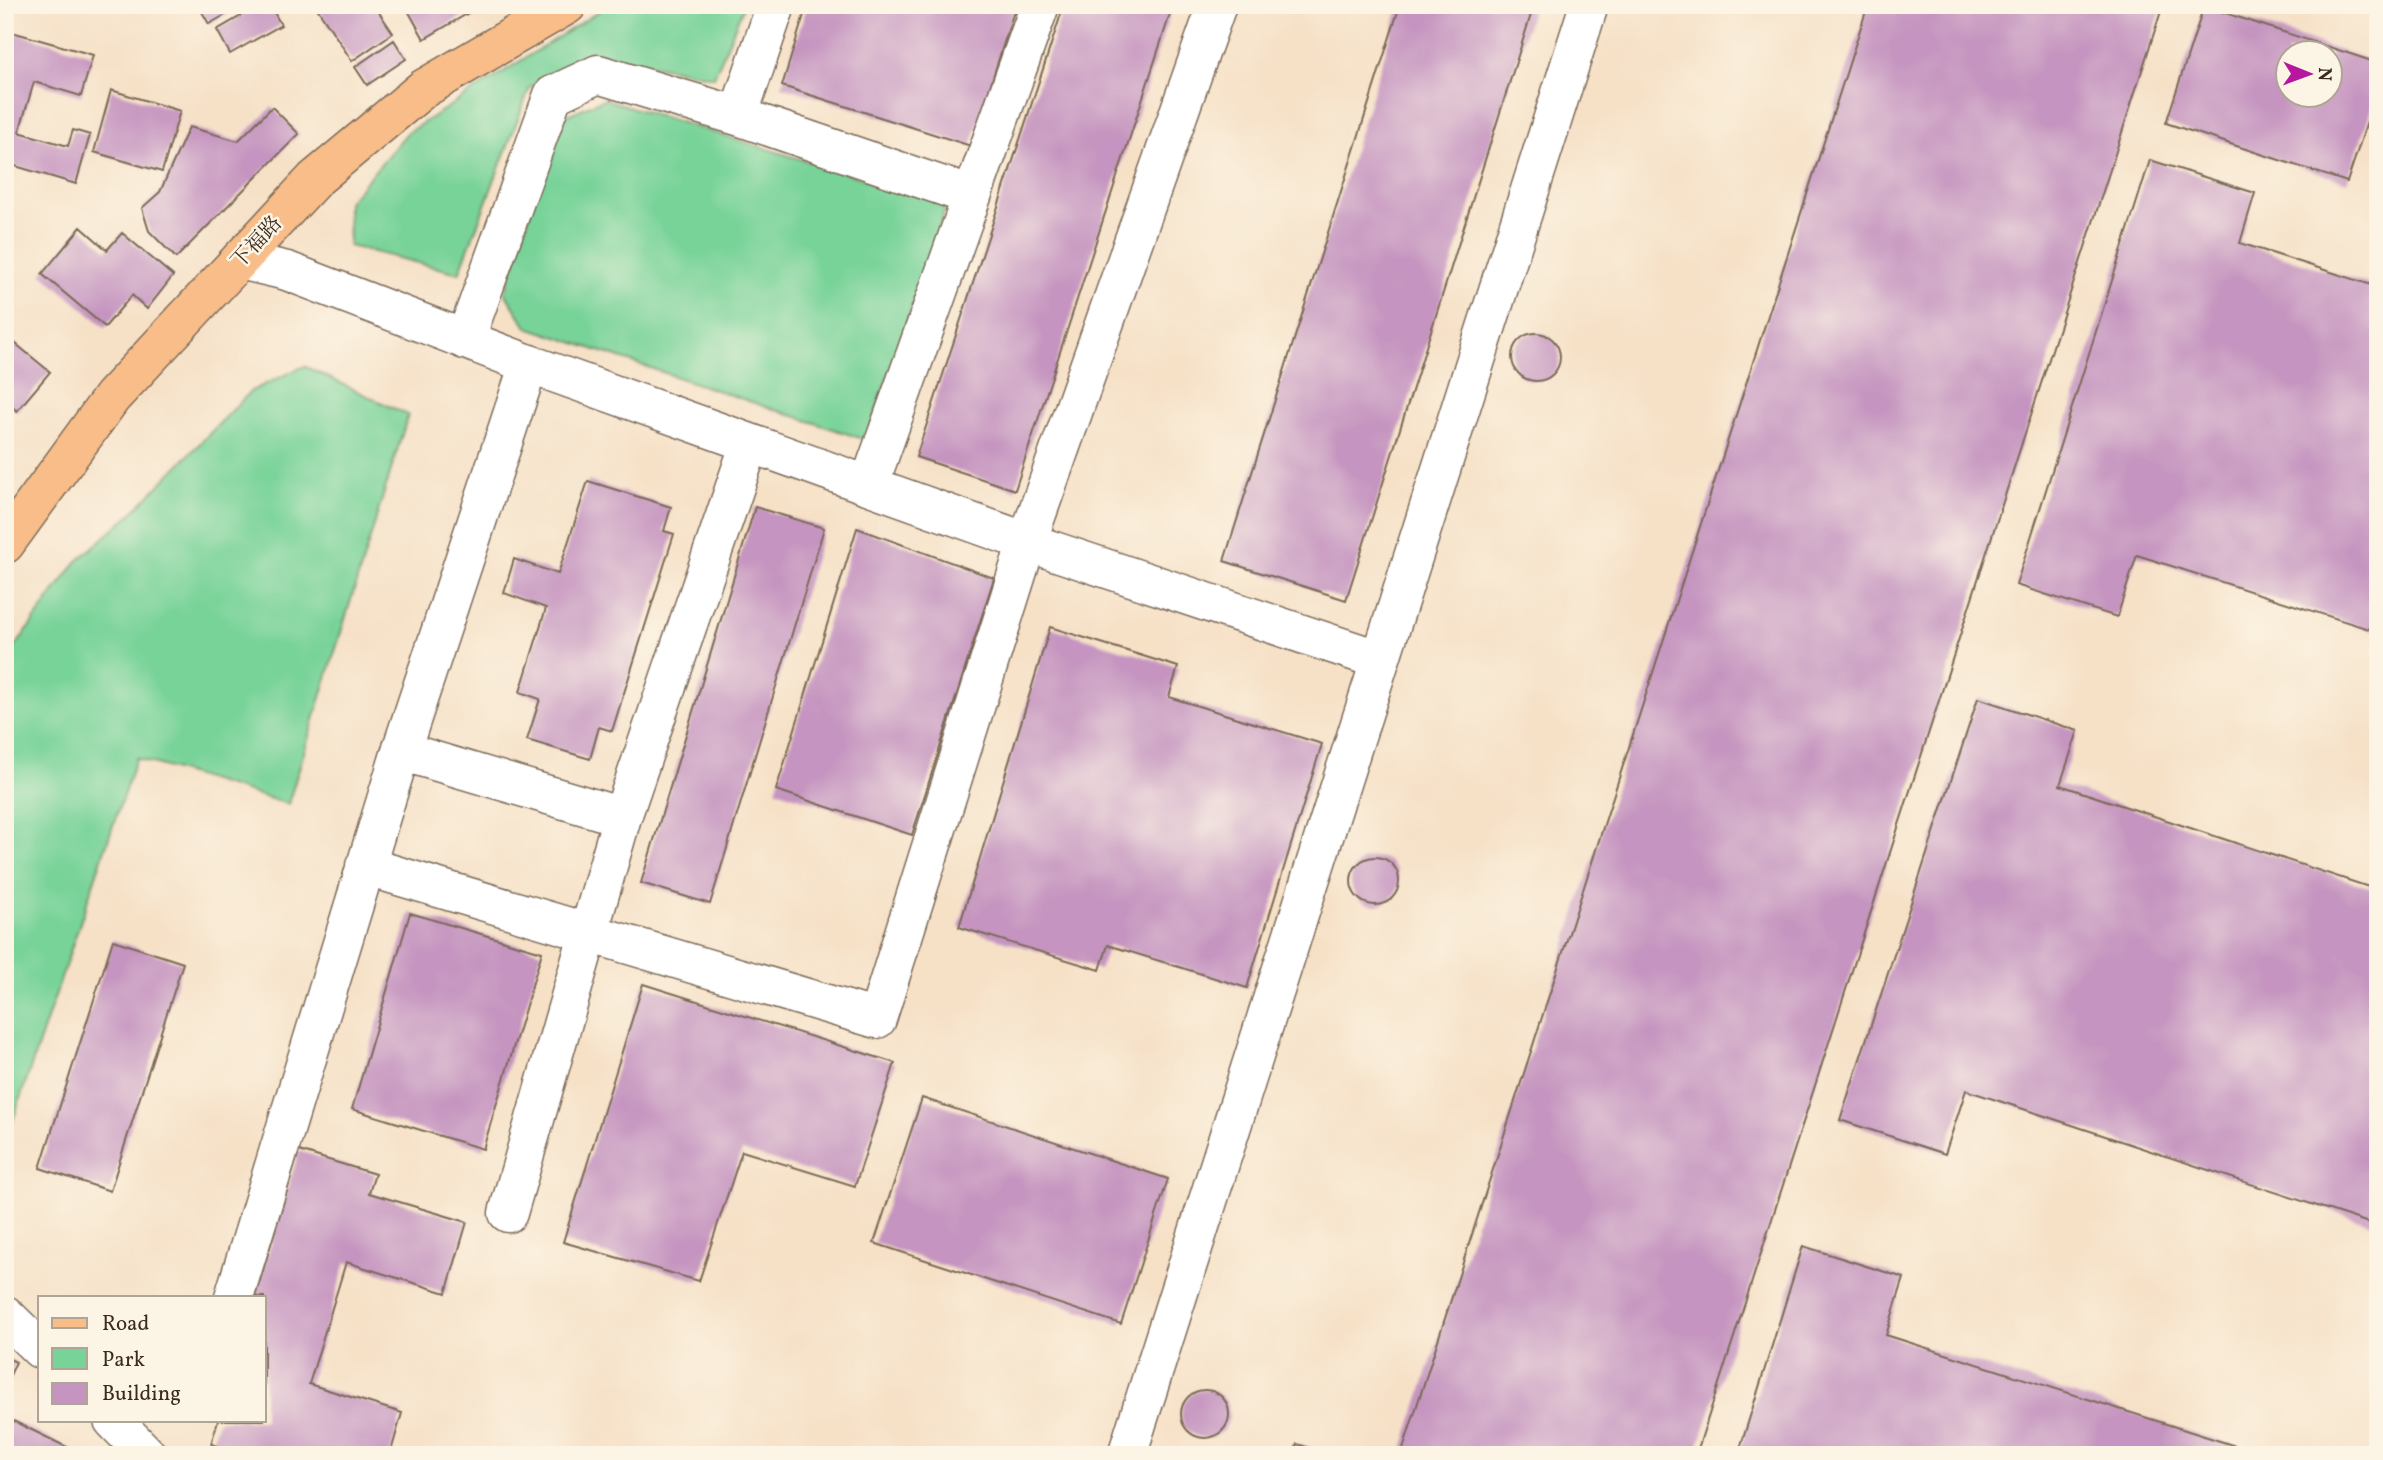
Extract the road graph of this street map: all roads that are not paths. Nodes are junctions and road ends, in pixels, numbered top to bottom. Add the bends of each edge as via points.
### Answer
1 (567, 5) edge
2 (776, 5) edge
3 (1040, 5) edge
4 (1217, 5) edge
5 (1588, 5) edge
6 (738, 116) junction
7 (972, 195) junction
8 (240, 260) junction
9 (465, 340) junction
10 (529, 364) junction
11 (750, 443) junction
12 (869, 485) junction
13 (1027, 542) junction
14 (5, 544) edge
15 (1380, 660) junction
16 (401, 751) junction
17 (622, 817) junction
18 (365, 866) junction
19 (589, 932) junction
20 (508, 1213) dead end
21 (234, 1296) edge
22 (5, 1315) edge
23 (38, 1347) edge
24 (115, 1422) edge
25 (147, 1455) edge
26 (1127, 1455) edge

1 - 8 main road, 下福路 via 423,89 314,179
2 - 6 lane
3 - 7 lane
4 - 13 lane
5 - 15 lane
6 - 7 lane
6 - 9 lane via 598,74 553,95
7 - 12 lane
8 - 9 lane via 287,271
8 - 14 main road, 下福路 via 112,397
9 - 10 lane
10 - 11 lane
10 - 16 lane
11 - 12 lane
11 - 17 lane
12 - 13 lane
13 - 15 lane
13 - 19 lane via 877,1019
15 - 26 lane
16 - 17 lane
16 - 18 lane
17 - 19 lane
18 - 19 lane
18 - 21 lane
19 - 20 lane
22 - 23 lane
24 - 25 lane

